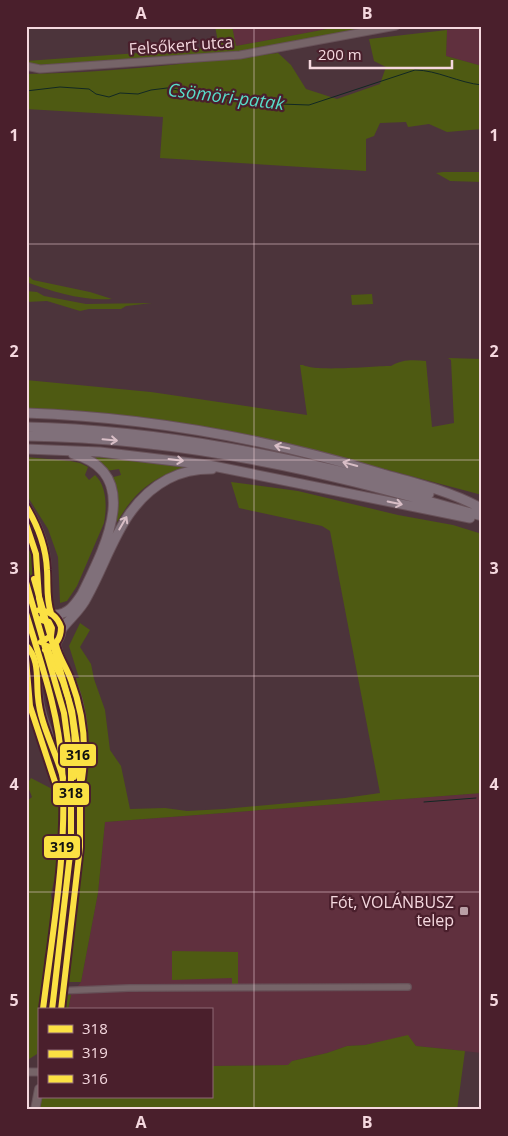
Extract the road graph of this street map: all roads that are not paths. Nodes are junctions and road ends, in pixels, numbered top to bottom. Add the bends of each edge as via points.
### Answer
1 (396, 26) edge
2 (26, 66) edge
3 (26, 413) edge
4 (26, 427) edge
5 (26, 436) edge
6 (26, 449) edge
7 (58, 450) junction
8 (232, 469) junction
9 (26, 506) edge
10 (481, 510) edge
11 (482, 520) edge
12 (26, 581) edge
13 (53, 614) junction
14 (26, 616) edge
15 (61, 630) junction
16 (56, 643) junction
17 (28, 647) edge
18 (71, 846) junction
19 (408, 987) dead end
20 (55, 990) junction
21 (52, 1008) edge
22 (38, 1094) edge
23 (35, 1110) edge

1 - 2 street, Felsőkert utca via 240,55 40,69
10 -> 3 highway via 462,498 362,467 260,442 148,423
4 - 10 highway via 107,431 260,453 338,470
5 -> 10 highway via 133,442 201,451
6 - 7 highway
7 -> 8 highway via 134,455
7 - 13 highway via 84,458 98,467 108,480 113,495 114,516 82,594 67,611
8 -> 11 highway
15 -> 8 highway via 87,599 125,518 142,498 158,484 181,474
9 - 13 main road via 43,544 47,601
12 - 18 main road, bridge via 64,713 70,749
13 - 14 main road via 35,610
13 - 15 main road via 60,622
15 - 16 main road
16 - 17 main road via 46,650
16 - 18 main road via 79,703 84,729 83,775
17 - 18 main road via 36,660 39,704 65,784
18 - 20 main road
19 - 20 street
20 - 21 main road
22 - 23 main road

